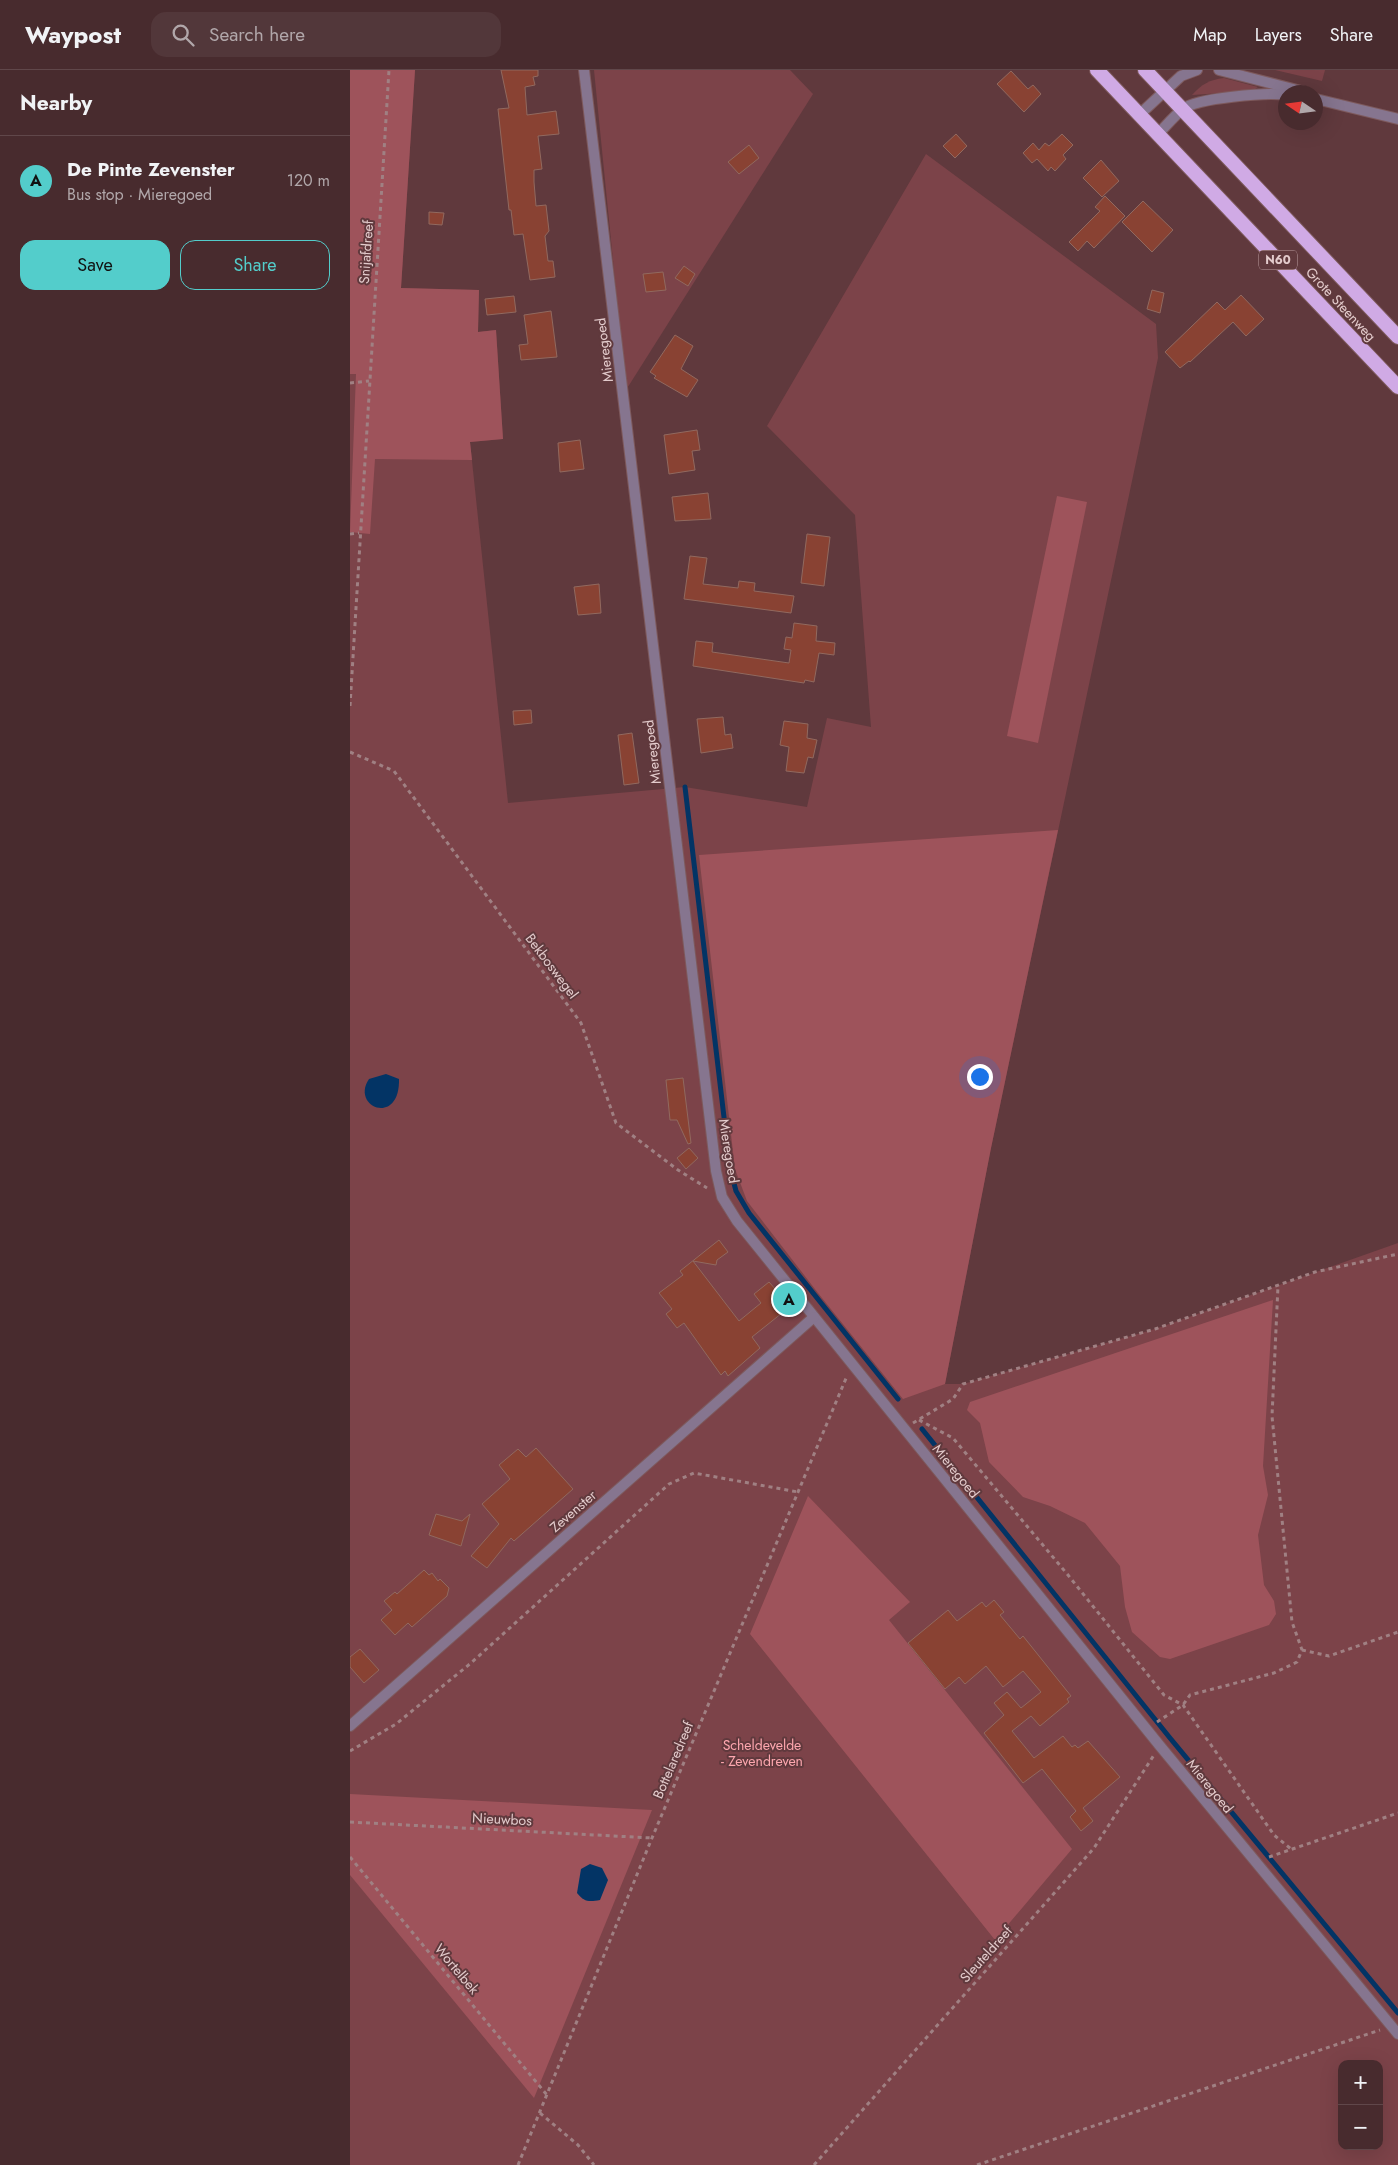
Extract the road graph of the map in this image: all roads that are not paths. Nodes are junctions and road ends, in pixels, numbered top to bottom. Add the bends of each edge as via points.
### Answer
1 (584, 70) edge
2 (1097, 70) edge
3 (1145, 70) edge
4 (1196, 70) edge
5 (1219, 70) edge
6 (1278, 85) edge
7 (1165, 90) junction
8 (1278, 95) edge
9 (1323, 101) edge
10 (1183, 108) junction
11 (1139, 116) junction
12 (1398, 119) edge
13 (1158, 134) junction
14 (1398, 337) edge
15 (1398, 387) edge
16 (814, 1317) junction
17 (350, 1726) edge
18 (1395, 2030) edge

1 - 16 street, Mieregoed via 715,1161 722,1197 737,1221
2 - 11 highway, Grote Steenweg / N60
3 - 7 highway, Grote Steenweg / N60
4 - 7 street via 1181,76
5 - 6 street
7 - 10 highway, Grote Steenweg / N60
7 - 11 street
8 - 10 street via 1208,101
9 - 12 street
10 - 13 street
10 - 14 highway, Grote Steenweg / N60
11 - 13 highway, Grote Steenweg / N60
13 - 15 highway, Grote Steenweg / N60
16 - 17 street, Zevenster
16 - 18 street, Mieregoed via 1144,1727

